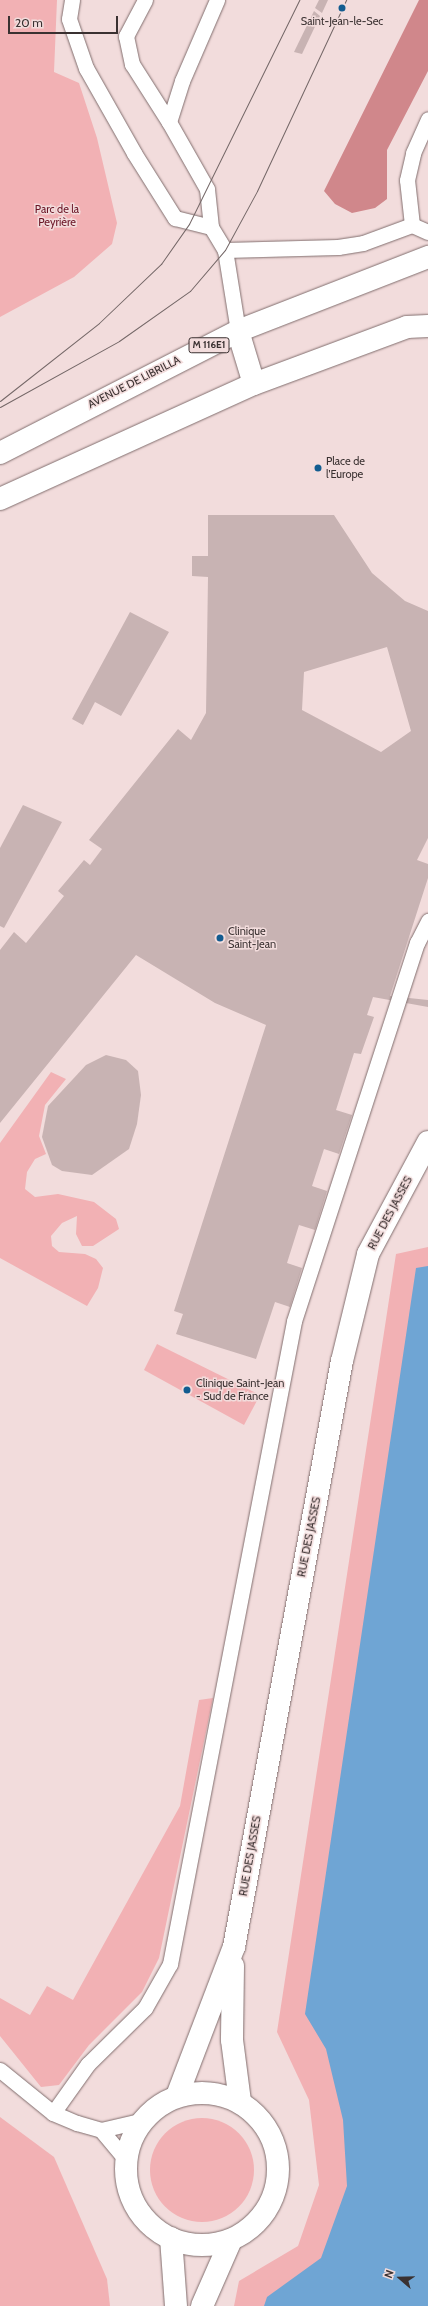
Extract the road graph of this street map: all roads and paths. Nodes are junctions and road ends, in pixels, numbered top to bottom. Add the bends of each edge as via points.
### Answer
1 (72, 0) edge
2 (145, 0) edge
3 (217, 0) edge
4 (428, 119) edge
5 (169, 122) junction
6 (412, 225) junction
7 (211, 227) junction
8 (428, 232) edge
9 (225, 250) junction
10 (428, 257) edge
11 (428, 326) edge
12 (238, 331) junction
13 (254, 384) junction
14 (0, 453) edge
15 (0, 499) edge
16 (428, 921) edge
17 (428, 1142) edge
18 (234, 1947) junction
19 (0, 2070) edge
20 (177, 2096) junction
21 (240, 2102) junction
22 (53, 2113) junction
23 (144, 2120) junction
24 (101, 2130) junction
25 (126, 2160) junction
26 (170, 2238) junction
27 (230, 2240) junction
28 (176, 2306) edge
29 (202, 2306) edge

1 - 7 lane via 70,19 86,68 134,153 175,218
2 - 5 lane via 126,36 130,57 146,90
3 - 5 lane via 182,81
4 - 6 lane via 413,153 407,180
5 - 7 lane via 207,189
6 - 8 lane
6 - 9 lane via 363,243 338,247
7 - 9 lane
9 - 12 lane
10 - 12 street, AVENUE DE LIBRILLA / M 116E1
11 - 13 street via 407,327
12 - 13 street
12 - 14 street, AVENUE DE LIBRILLA / M 116E1
13 - 15 street
16 - 22 lane via 417,943 294,1320 170,1964 145,2008 88,2064
17 - 18 street, RUE DES JASSES via 368,1254 342,1361
18 - 20 street, RUE DES JASSES
18 - 21 street, RUE DES JASSES via 232,2040
19 - 22 lane
20 - 21 street via 198,2092 220,2094
20 - 23 street
21 - 27 street via 260,2118 273,2138 278,2162 277,2186 268,2209 251,2228
22 - 24 lane
23 - 24 lane
23 - 25 street via 132,2138
24 - 25 lane
25 - 26 street via 127,2184 136,2206 151,2225
26 - 27 street via 210,2245
26 - 28 street
27 - 29 street

